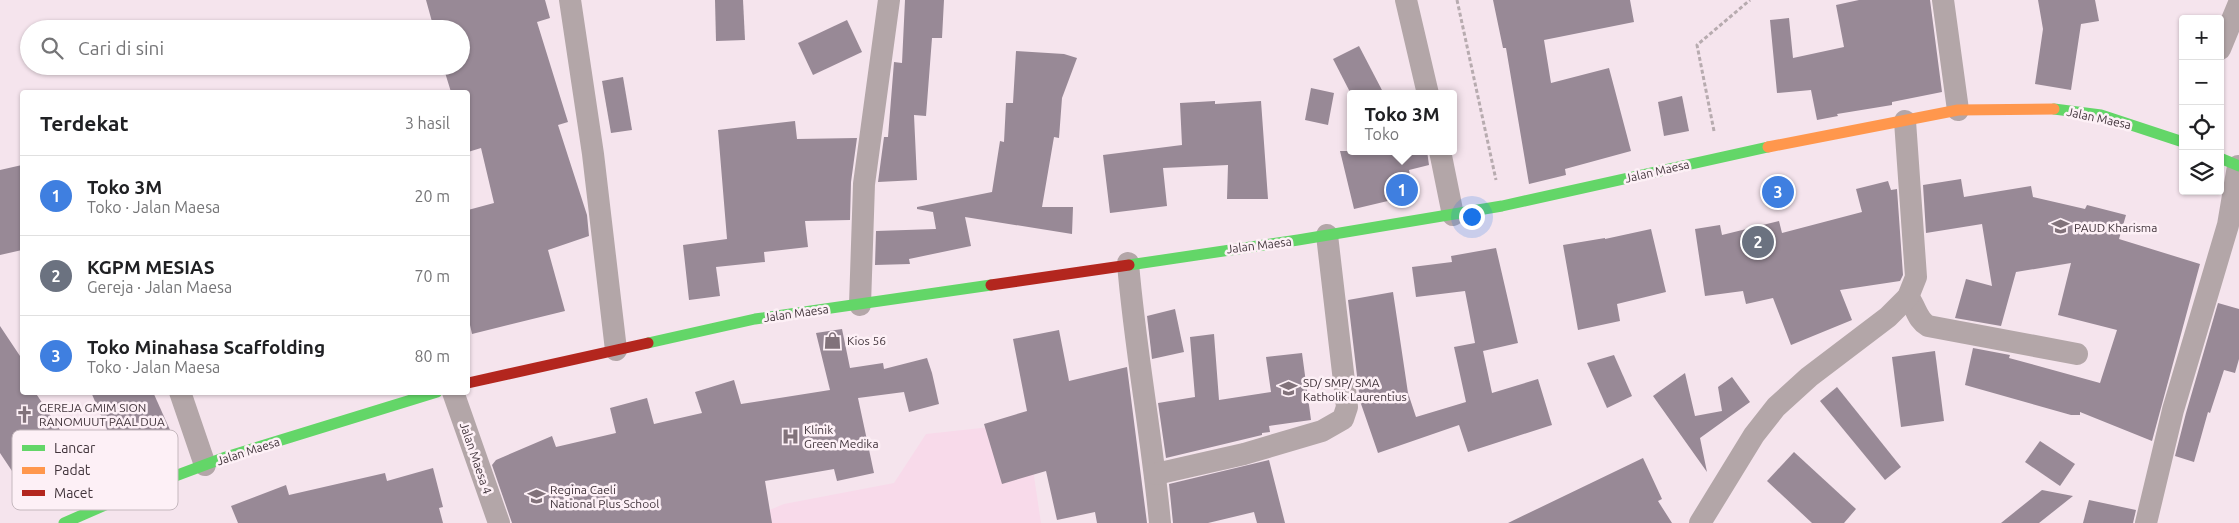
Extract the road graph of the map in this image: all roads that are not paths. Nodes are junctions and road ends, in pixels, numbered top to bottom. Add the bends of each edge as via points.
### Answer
1 (570, 0) edge
2 (889, 0) edge
3 (1406, 0) edge
4 (1943, 0) edge
5 (2239, 3) edge
6 (2224, 39) edge
7 (1427, 90) edge
8 (1958, 110) junction
9 (1905, 121) junction
10 (2179, 138) edge
11 (1441, 155) edge
12 (2232, 163) edge
13 (1453, 215) junction
14 (1327, 235) junction
15 (1128, 263) junction
16 (1908, 297) junction
17 (860, 305) junction
18 (616, 350) junction
19 (2077, 354) dead end
20 (470, 383) edge
21 (181, 395) edge
22 (427, 395) edge
23 (454, 395) edge
24 (205, 465) junction
25 (1156, 474) junction
26 (178, 475) edge
27 (94, 510) edge
28 (64, 523) edge
29 (499, 523) edge
30 (1160, 523) edge
31 (1700, 523) edge
32 (2146, 523) edge

1 - 18 street via 593,154
2 - 17 street via 864,184
3 - 7 street
4 - 8 street
5 - 6 street
8 - 9 street, Jalan Maesa
8 - 10 street, Jalan Maesa via 2074,111
9 - 13 street, Jalan Maesa via 1719,156
9 - 16 street via 1916,277
11 - 13 street
12 - 32 street via 2228,225 2173,410
13 - 14 street, Jalan Maesa
14 - 15 street, Jalan Maesa
14 - 25 street via 1347,407 1343,419 1313,434
15 - 17 street, Jalan Maesa
15 - 25 street via 1133,326
16 - 19 street via 1921,321 1928,326
16 - 31 street via 1888,317 1809,377 1776,407 1754,435
17 - 18 street, Jalan Maesa via 755,319
18 - 20 street, Jalan Maesa
21 - 24 street
22 - 24 street, Jalan Maesa
23 - 29 street, Jalan Maesa 4
24 - 26 street, Jalan Maesa
25 - 30 street
27 - 28 street, Jalan Maesa

